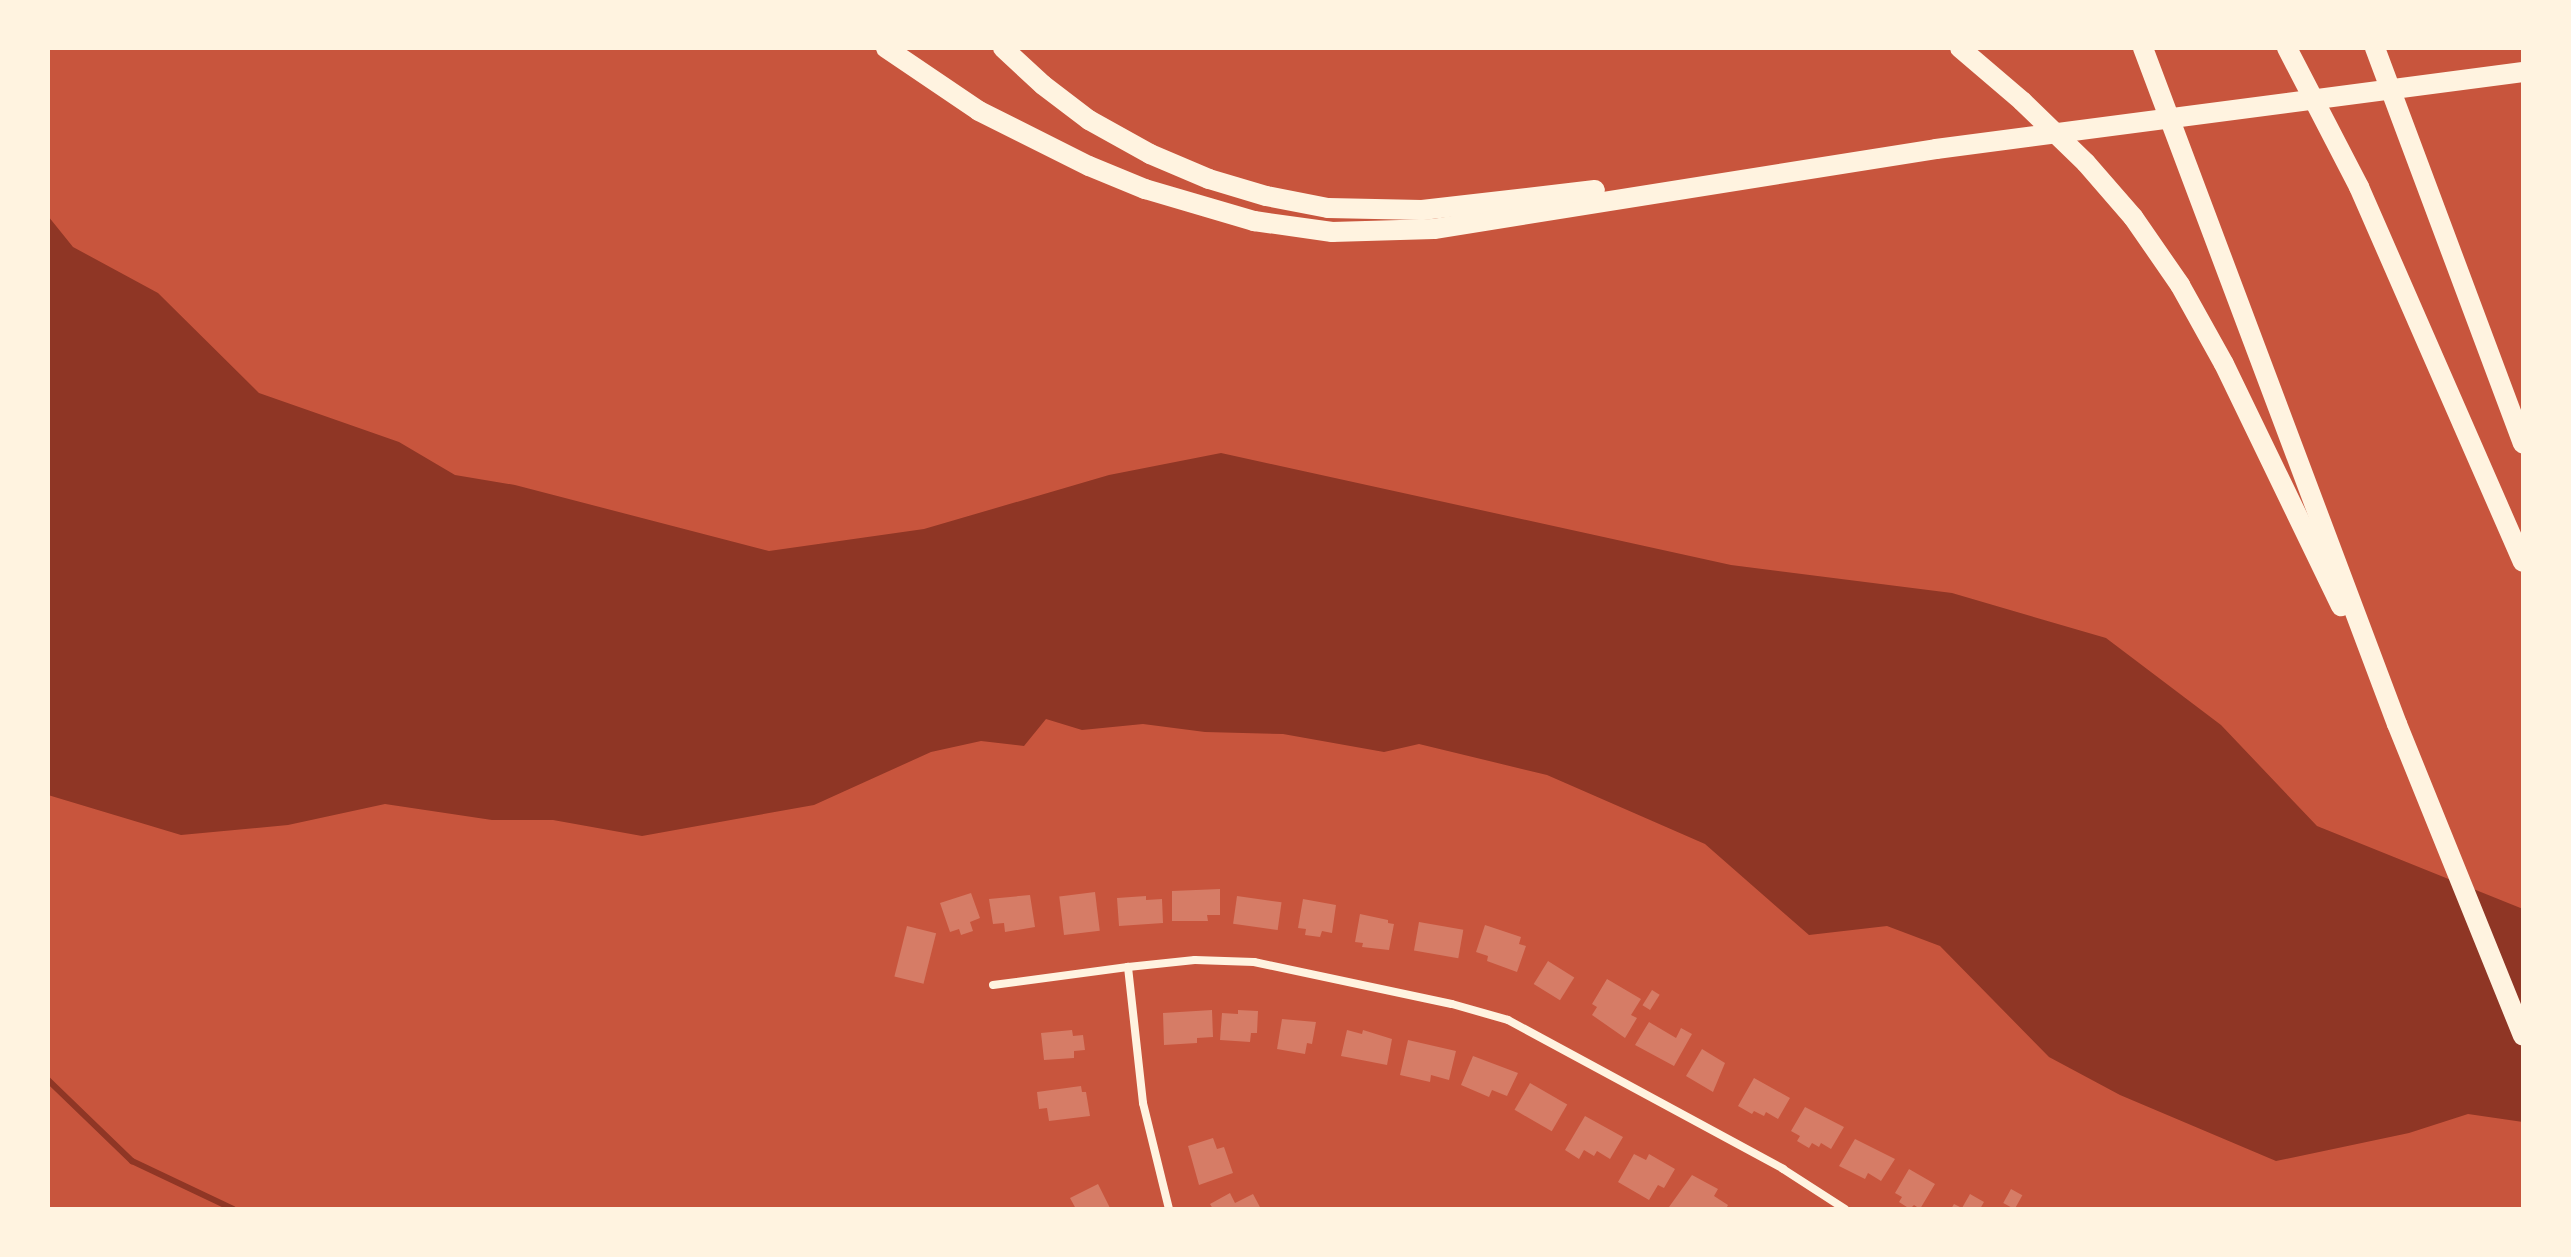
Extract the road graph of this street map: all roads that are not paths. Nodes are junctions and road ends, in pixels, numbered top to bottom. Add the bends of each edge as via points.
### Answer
1 (886, 48) edge
2 (1003, 48) edge
3 (2143, 48) edge
4 (2287, 48) edge
5 (2375, 48) edge
6 (1962, 50) edge
7 (2523, 72) edge
8 (1858, 160) junction
9 (2523, 443) edge
10 (2523, 562) edge
11 (2397, 724) junction
12 (1128, 967) junction
13 (993, 985) dead end
14 (2523, 1036) edge
15 (1169, 1209) edge
16 (1845, 1209) edge

1 - 8 highway via 979,111 1089,166 1182,200 1296,229 1434,229
2 - 8 highway via 1089,120 1150,154 1209,179 1328,208 1422,210
3 - 11 highway
4 - 10 highway via 2359,187
5 - 9 highway
6 - 11 highway via 2086,163 2133,217 2180,285 2224,364
7 - 8 highway
11 - 14 highway
12 - 13 street
12 - 15 street via 1143,1103
12 - 16 street via 1195,960 1254,962 1508,1020 1783,1169

